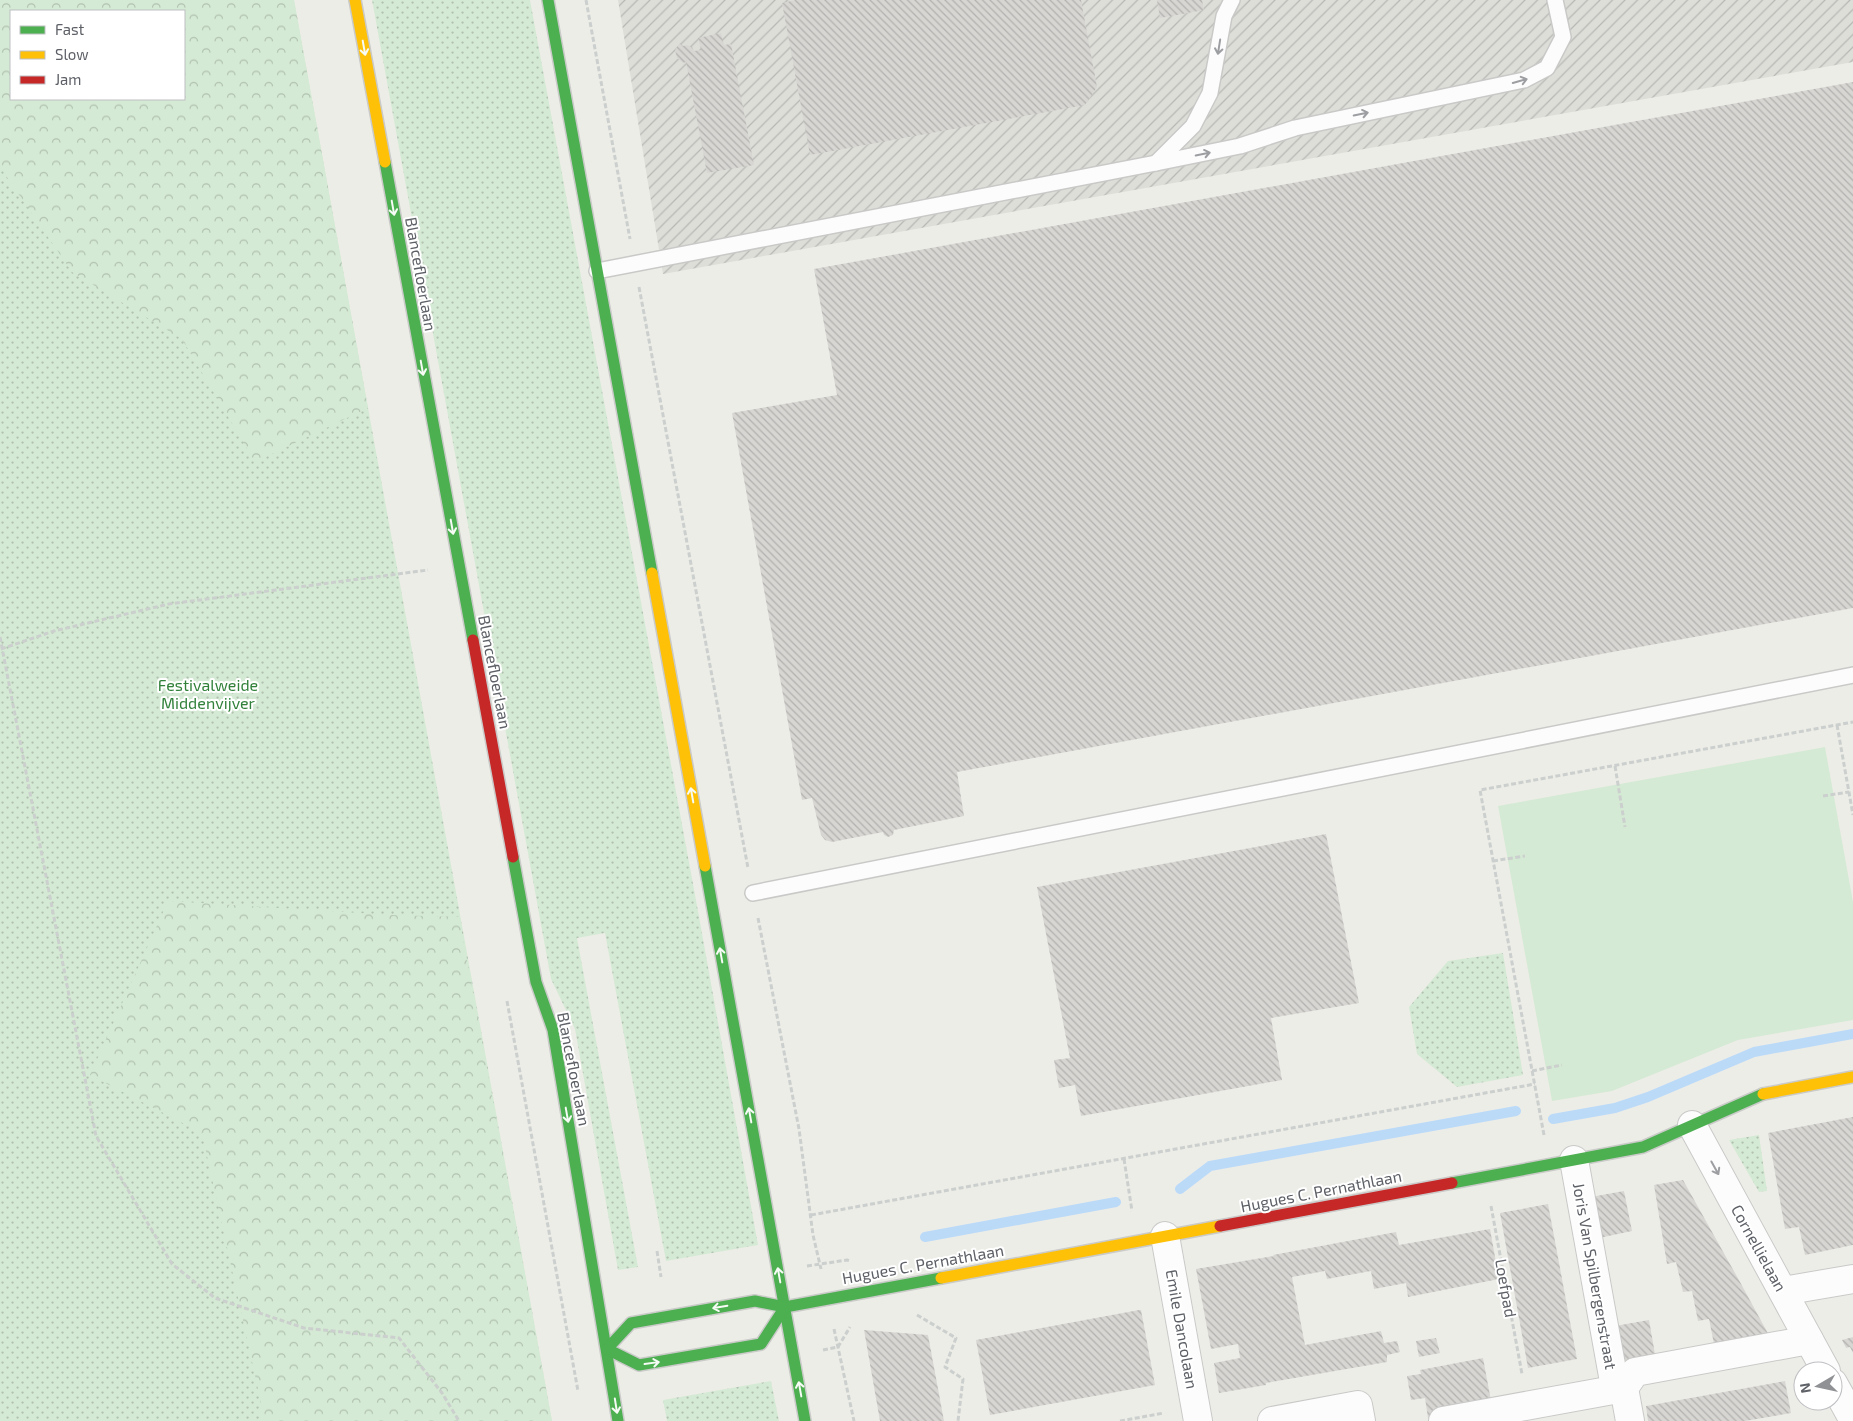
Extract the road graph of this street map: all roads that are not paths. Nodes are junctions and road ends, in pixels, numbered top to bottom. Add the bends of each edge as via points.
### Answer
1 (355, 0) edge
2 (548, 0) edge
3 (1232, 0) edge
4 (1555, 0) edge
5 (1156, 164) junction
6 (597, 271) junction
7 (1853, 675) edge
8 (753, 893) road end
9 (1853, 1077) edge
10 (1692, 1125) junction
11 (1562, 1163) junction
12 (1165, 1236) junction
13 (1853, 1279) edge
14 (1783, 1291) junction
15 (785, 1308) junction
16 (1809, 1340) junction
17 (606, 1349) junction
18 (1821, 1361) edge
19 (1624, 1388) junction
20 (1843, 1401) edge
21 (1197, 1414) edge
22 (1853, 1419) edge
23 (618, 1421) edge
24 (805, 1421) edge
25 (1272, 1421) edge
26 (1361, 1421) edge
27 (1444, 1421) edge
28 (1630, 1421) edge

1 -> 17 main road, Blancefloerlaan via 536,982 552,1030
2 - 6 main road
3 -> 5 lane via 1224,16 1210,93 1193,126
5 -> 4 lane via 1240,146 1296,128 1524,80 1547,68 1563,37
5 - 6 lane
15 -> 6 main road
7 - 8 lane
9 - 10 main road, Hugues C. Pernathlaan via 1761,1094
10 - 11 main road, Hugues C. Pernathlaan via 1644,1147
10 -> 14 street, Cornellielaan
11 - 12 main road, Hugues C. Pernathlaan
11 - 19 street, Joris Van Spilbergenstraat via 1613,1376
12 - 15 main road, Hugues C. Pernathlaan
12 - 21 street, Emile Dancolaan
13 - 14 street
14 - 16 street, Cornellielaan
15 -> 17 main road via 755,1301 631,1323
17 -> 15 main road via 638,1364 761,1344
24 -> 15 main road
16 - 18 street, Cornellielaan
16 - 19 street via 1635,1372
17 -> 23 main road, Blancefloerlaan
19 - 27 street
19 - 28 street
20 - 22 street
25 - 26 street via 1358,1405

